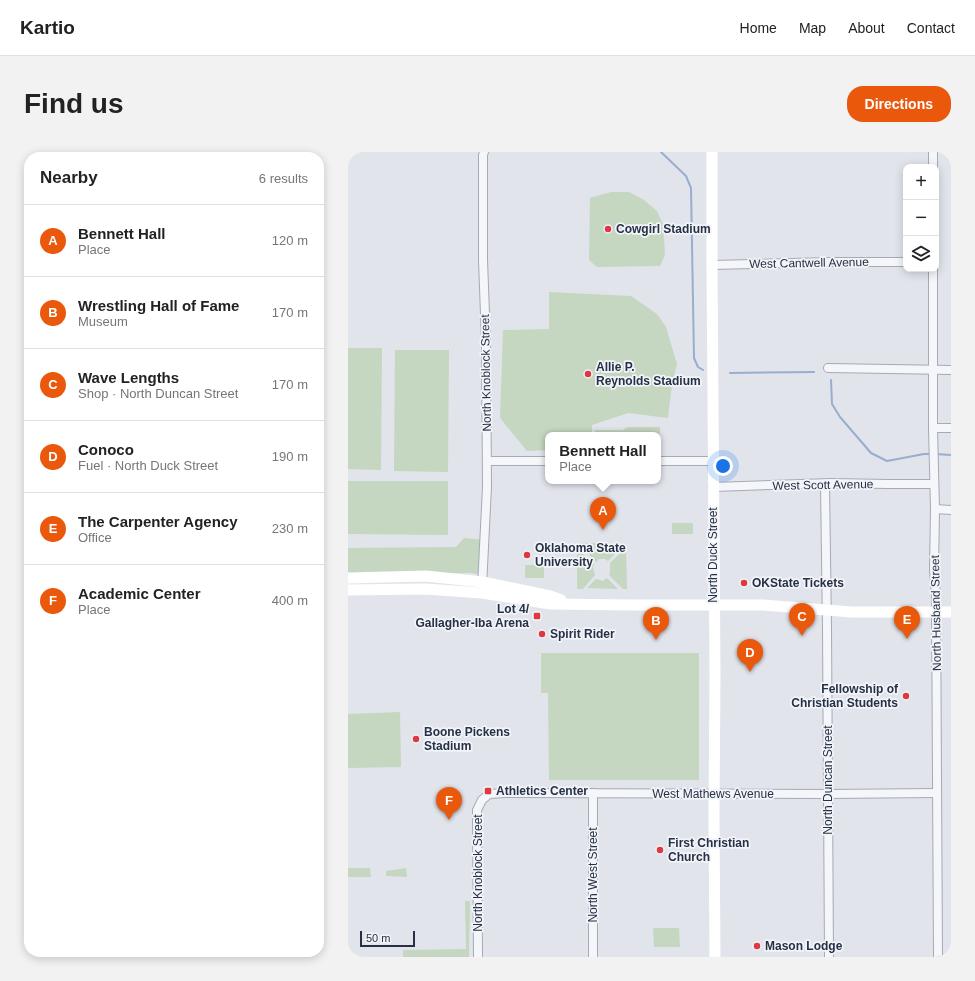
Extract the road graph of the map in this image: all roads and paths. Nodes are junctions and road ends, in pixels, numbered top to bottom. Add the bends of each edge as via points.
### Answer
1 (484, 152) edge
2 (712, 152) edge
3 (933, 152) edge
4 (933, 164) edge
5 (903, 262) edge
6 (712, 265) junction
7 (933, 272) edge
8 (828, 368) dead end
9 (934, 370) junction
10 (951, 370) edge
11 (933, 428) junction
12 (951, 428) edge
13 (487, 461) junction
14 (545, 461) edge
15 (661, 461) edge
16 (713, 461) junction
17 (825, 484) junction
18 (934, 484) junction
19 (713, 487) junction
20 (935, 509) junction
21 (951, 510) edge
22 (348, 578) edge
23 (482, 588) junction
24 (348, 590) edge
25 (714, 605) junction
26 (827, 610) junction
27 (936, 612) junction
28 (951, 612) edge
29 (937, 792) junction
30 (593, 793) junction
31 (489, 794) joint
32 (714, 794) junction
33 (828, 794) junction
34 (478, 957) edge
35 (593, 957) edge
36 (715, 957) edge
37 (829, 957) edge
38 (938, 957) edge

1 - 13 street, North Knoblock Street via 483,260
2 - 6 main road, North Duck Street
3 - 4 street
5 - 6 street, West Cantwell Avenue
6 - 16 main road, North Duck Street
7 - 9 street, North Husband Street
8 - 9 street
9 - 10 street
9 - 11 street, North Husband Street
11 - 12 street
11 - 18 street, North Husband Street
13 - 14 street
13 - 23 street, North Knoblock Street
15 - 16 street
16 - 19 main road, North Duck Street
17 - 18 street, West Scott Avenue
17 - 19 street, West Scott Avenue
17 - 26 street, North Duncan Street
18 - 20 street, North Husband Street
19 - 25 main road, North Duck Street
20 - 21 street
20 - 27 street, North Husband Street
22 - 23 main road via 426,576
23 - 24 main road
23 - 25 main road via 550,596 573,604
25 - 26 main road
25 - 32 main road, North Duck Street
26 - 27 main road
26 - 33 street, North Duncan Street
27 - 28 main road
27 - 29 street, North Husband Street
29 - 33 street, West Mathews Avenue
29 - 38 street, North Husband Street
30 - 31 street, West Mathews Avenue
30 - 32 street, West Mathews Avenue
30 - 35 street, North West Street
31 - 34 street, North Knoblock Street via 477,810
32 - 33 street, West Mathews Avenue
32 - 36 main road, North Duck Street
33 - 37 street, North Duncan Street

